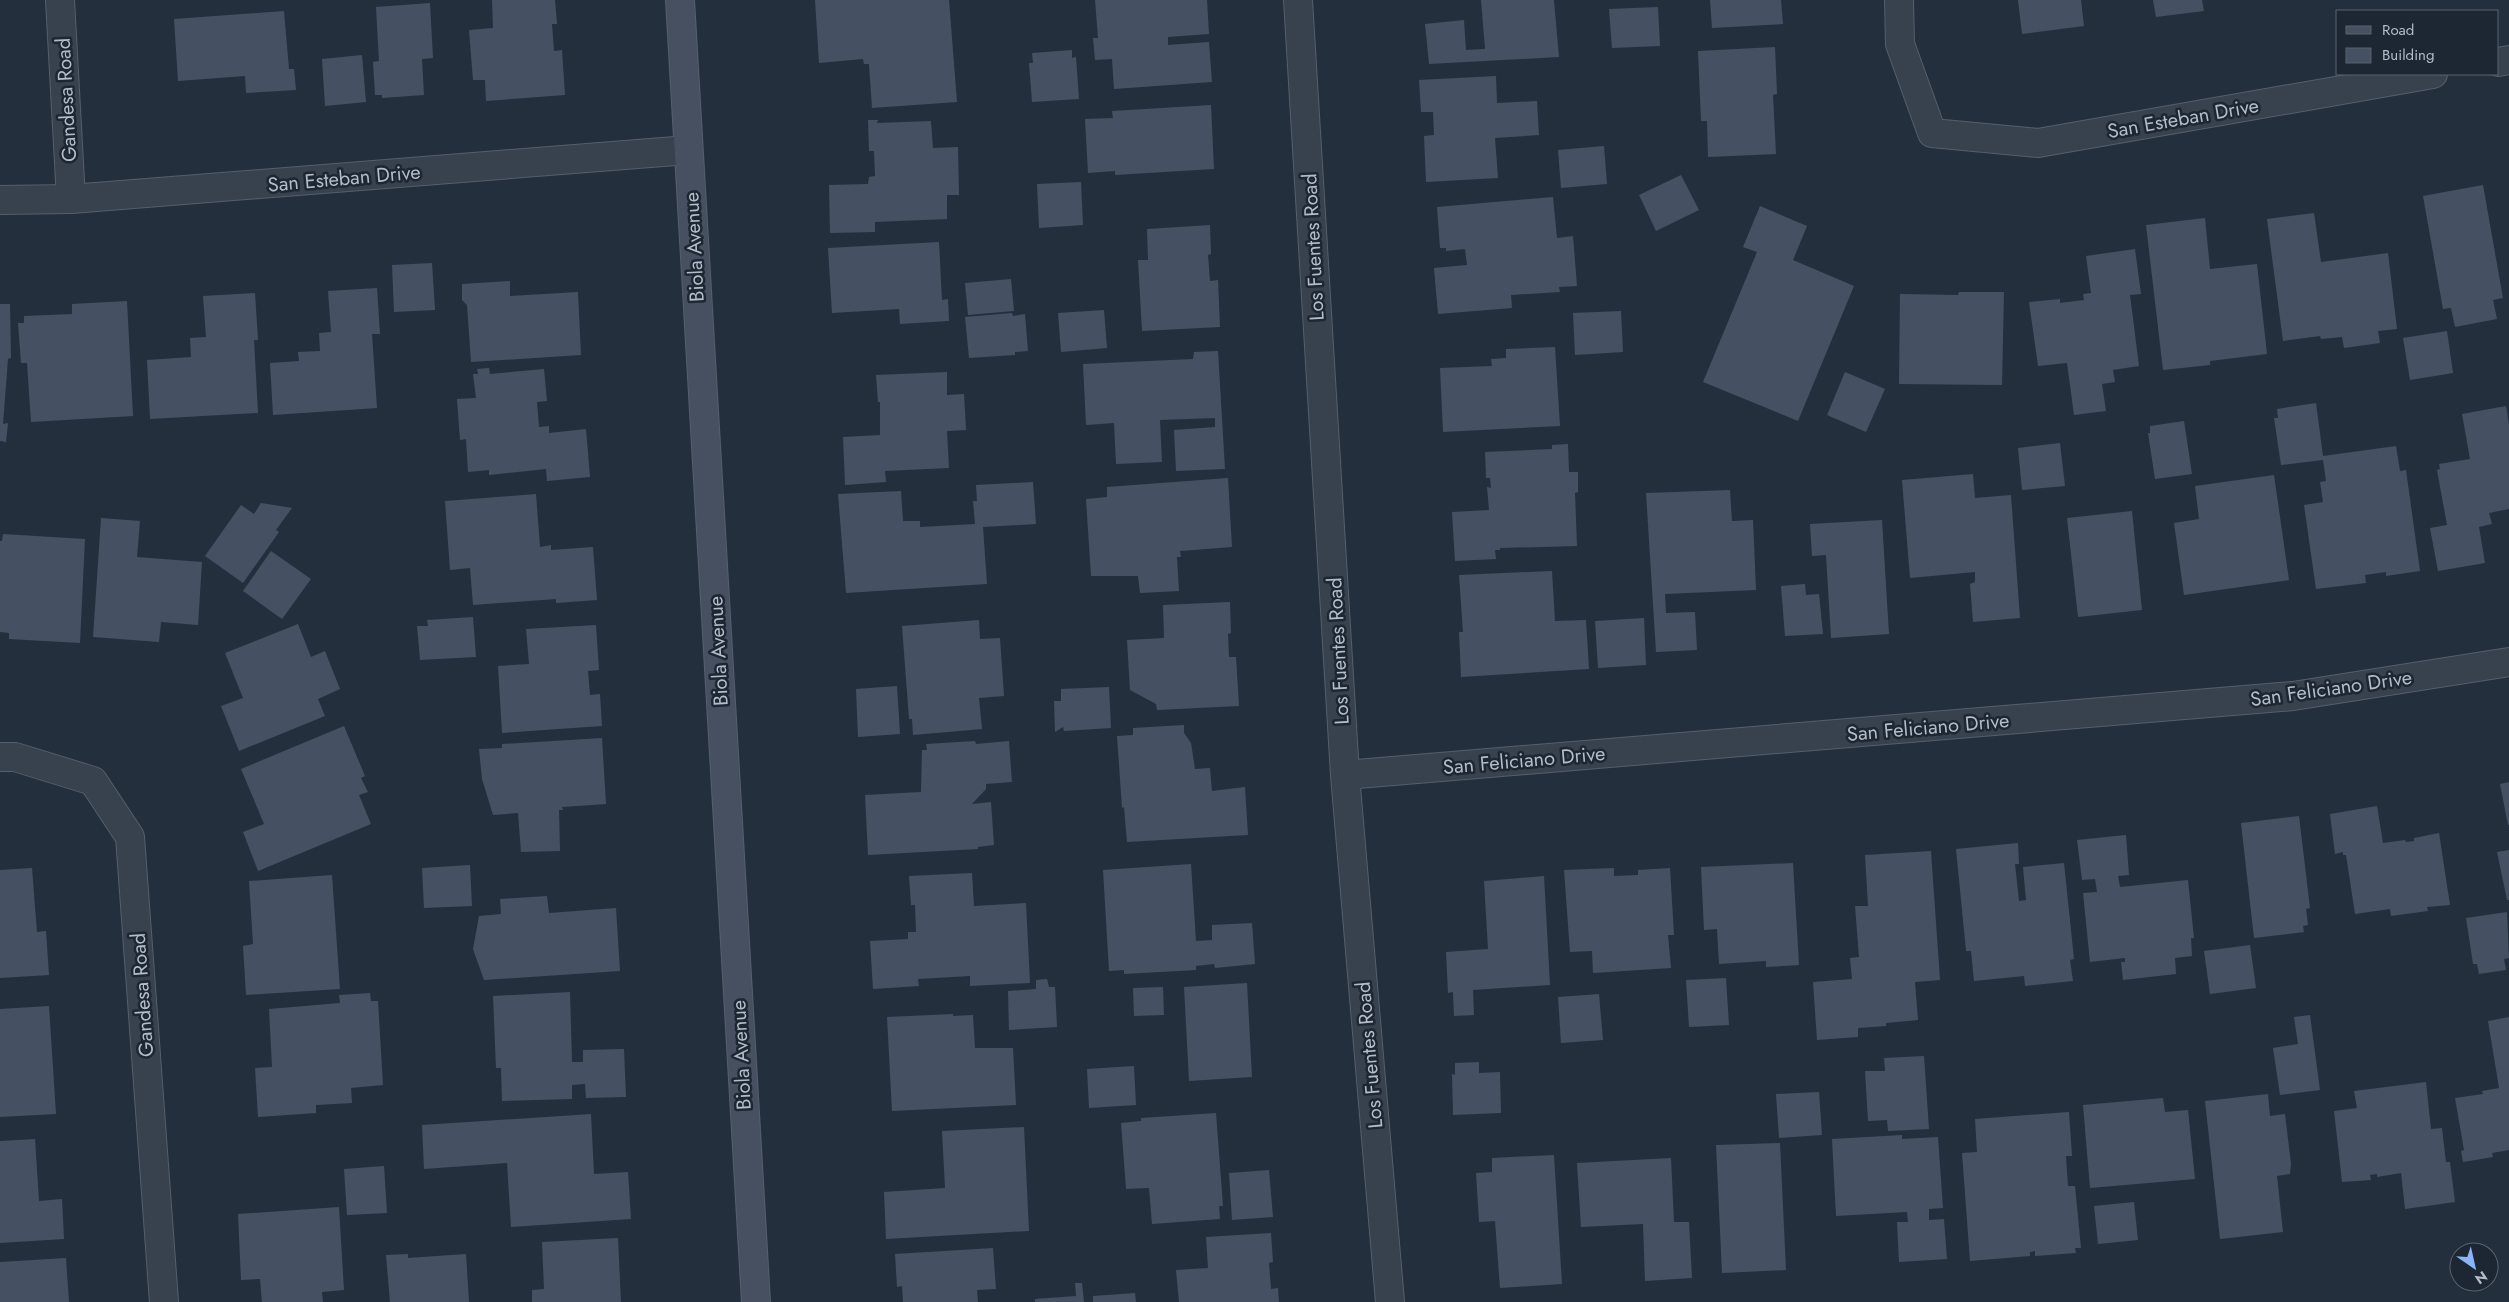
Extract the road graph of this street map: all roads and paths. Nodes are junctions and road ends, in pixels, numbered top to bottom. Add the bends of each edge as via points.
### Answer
1 (60, 0) edge
2 (680, 0) edge
3 (1298, 0) edge
4 (1898, 0) edge
5 (2427, 75) edge
6 (688, 150) junction
7 (71, 199) junction
8 (0, 200) edge
9 (2509, 662) edge
10 (8, 757) edge
11 (1345, 775) junction
12 (164, 1302) edge
13 (756, 1302) edge
14 (1390, 1302) edge

1 - 7 street, Gandesa Road
2 - 6 street, Biola Avenue
3 - 11 street, Los Fuentes Road
4 - 5 street, San Esteban Drive via 1900,44 1932,133 2038,143
6 - 7 street, San Esteban Drive
6 - 13 street, Biola Avenue
7 - 8 street, San Esteban Drive
9 - 11 street, San Feliciano Drive via 2293,696
10 - 12 street, Gandesa Road via 93,781 130,837
11 - 14 street, Los Fuentes Road

